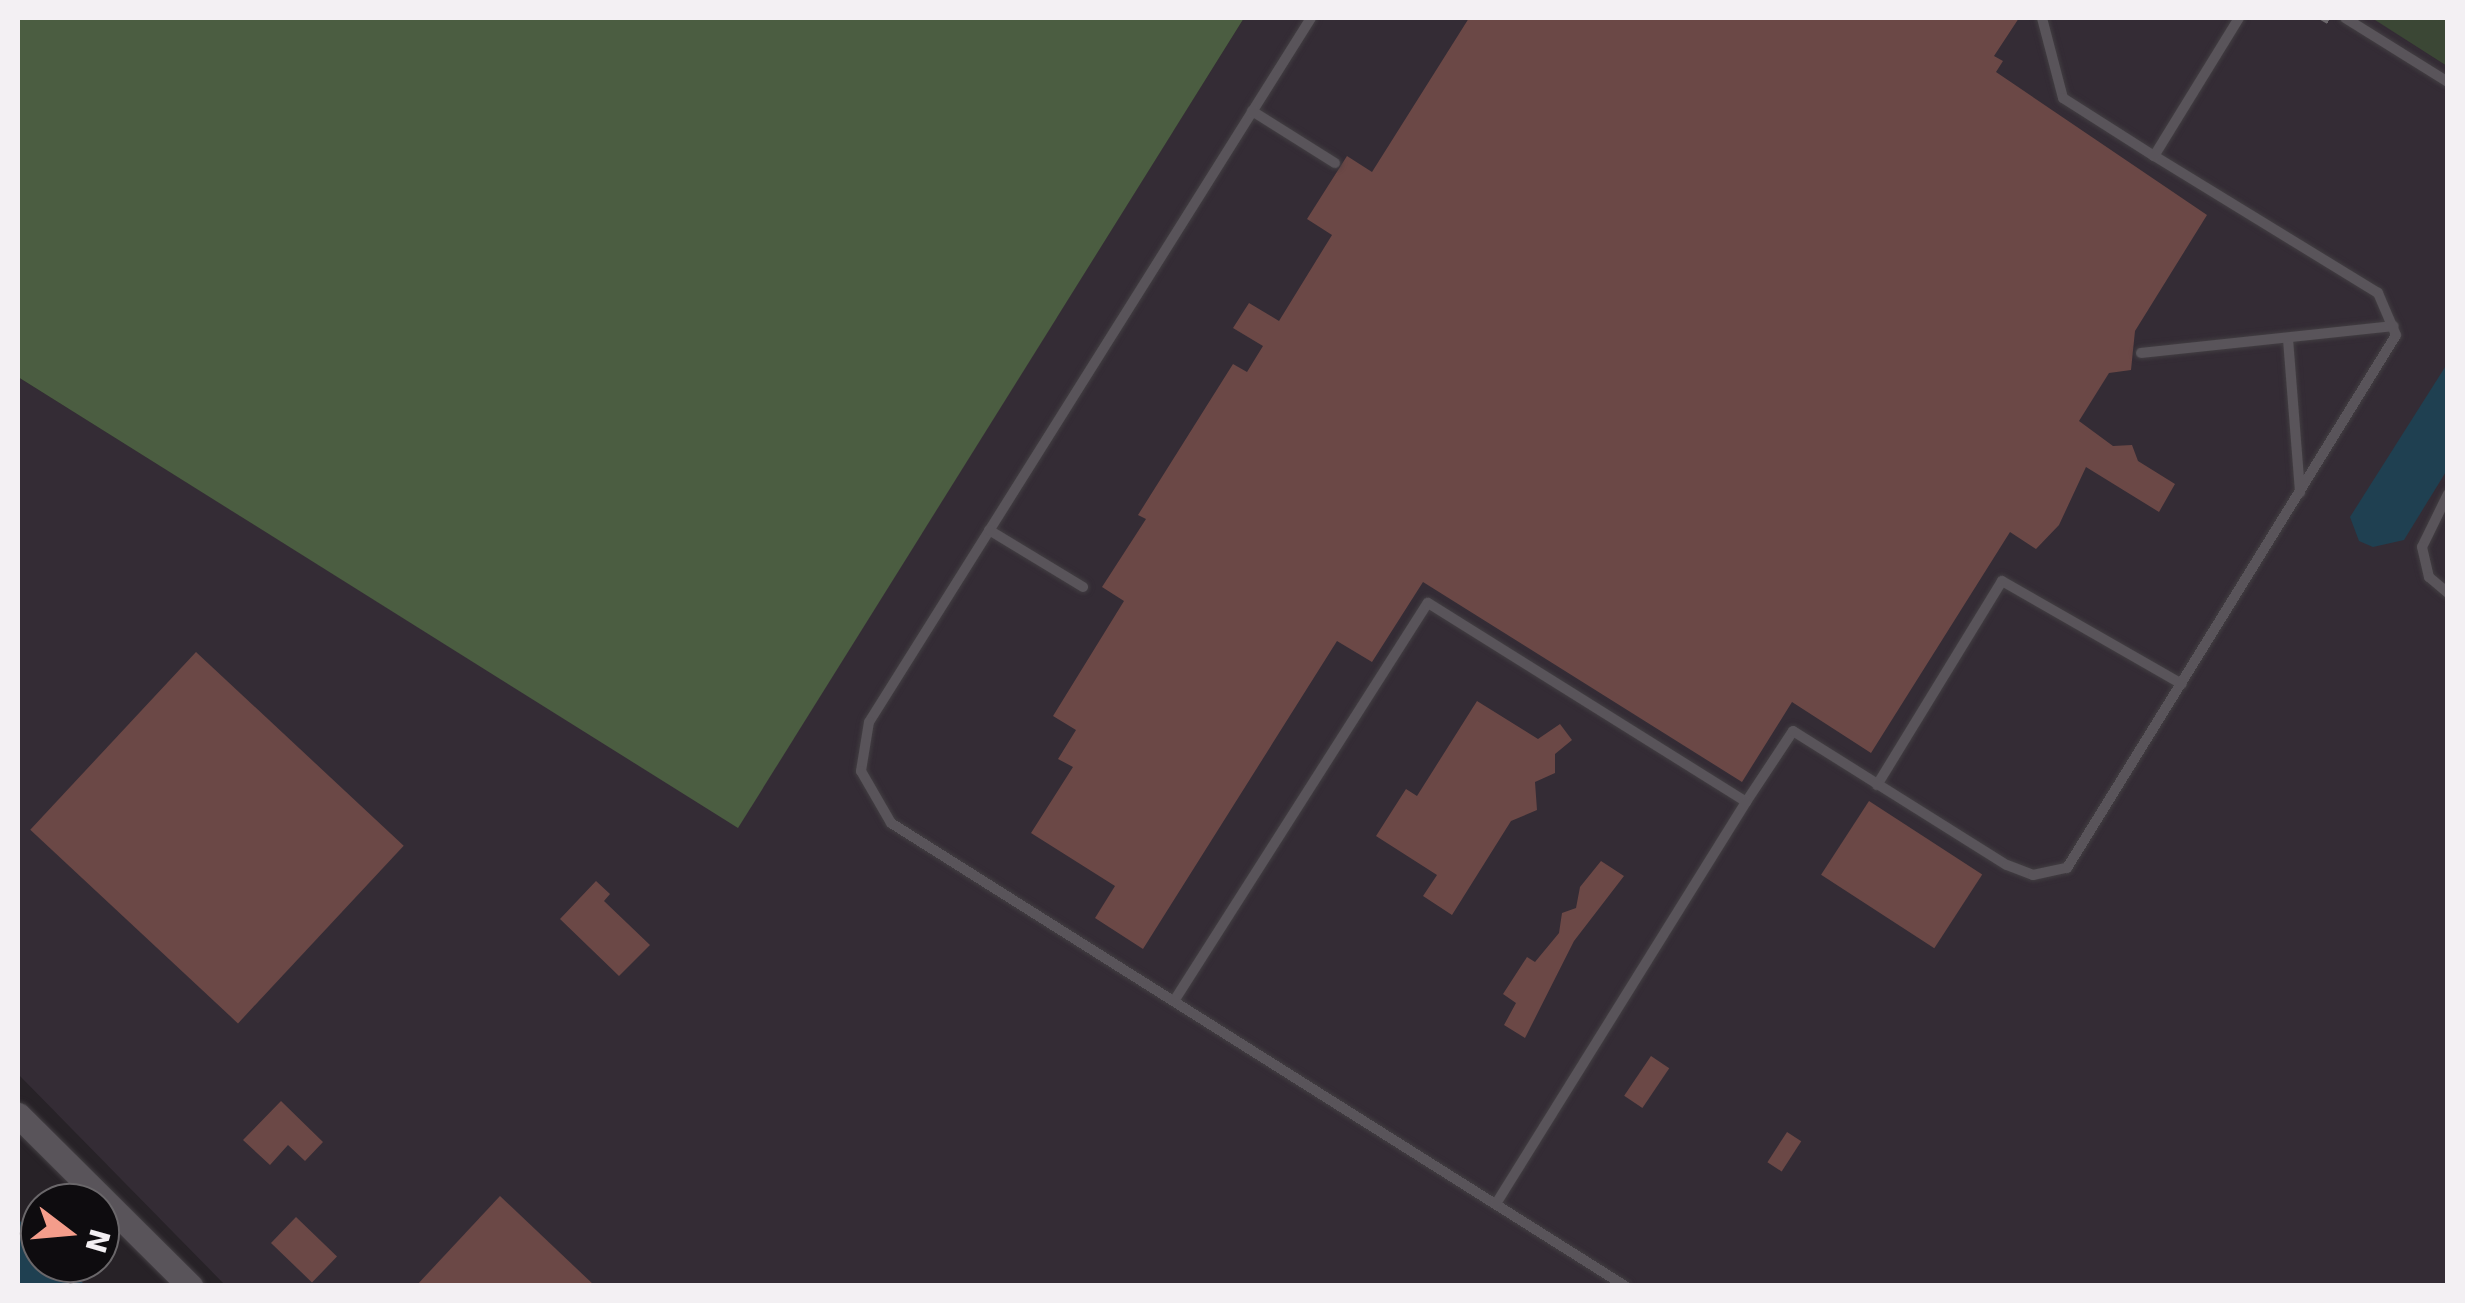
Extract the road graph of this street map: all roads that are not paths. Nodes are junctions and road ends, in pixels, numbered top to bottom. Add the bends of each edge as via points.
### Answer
1 (1311, 18) edge
2 (2042, 18) edge
3 (2239, 18) edge
4 (2345, 18) edge
5 (2448, 82) edge
6 (1252, 111) junction
7 (2154, 156) junction
8 (1335, 163) dead end
9 (2394, 326) junction
10 (2288, 339) junction
11 (2141, 353) dead end
12 (2300, 494) junction
13 (2448, 494) edge
14 (989, 530) junction
15 (1084, 587) dead end
16 (2448, 593) edge
17 (2182, 684) junction
18 (1876, 784) junction
19 (1746, 802) junction
20 (1174, 1002) junction
21 (18, 1115) edge
22 (1496, 1204) junction
23 (190, 1286) edge
24 (1625, 1286) edge

1 - 6 lane
2 - 7 lane via 2063,98
3 - 7 lane
4 - 5 lane
6 - 8 lane
6 - 14 lane
7 - 9 lane via 2378,293
9 - 10 lane
9 - 12 lane via 2391,350
10 - 11 lane
10 - 12 lane
12 - 17 lane
13 - 16 lane via 2422,547 2429,576
14 - 15 lane
14 - 20 lane via 869,722 861,770 868,792 891,823
17 - 18 lane via 2067,868 2033,875 2007,865
17 - 18 lane via 2002,581
18 - 19 lane via 1792,731
19 - 20 lane via 1428,603
19 - 22 lane
20 - 22 lane
21 - 23 street
22 - 24 lane

